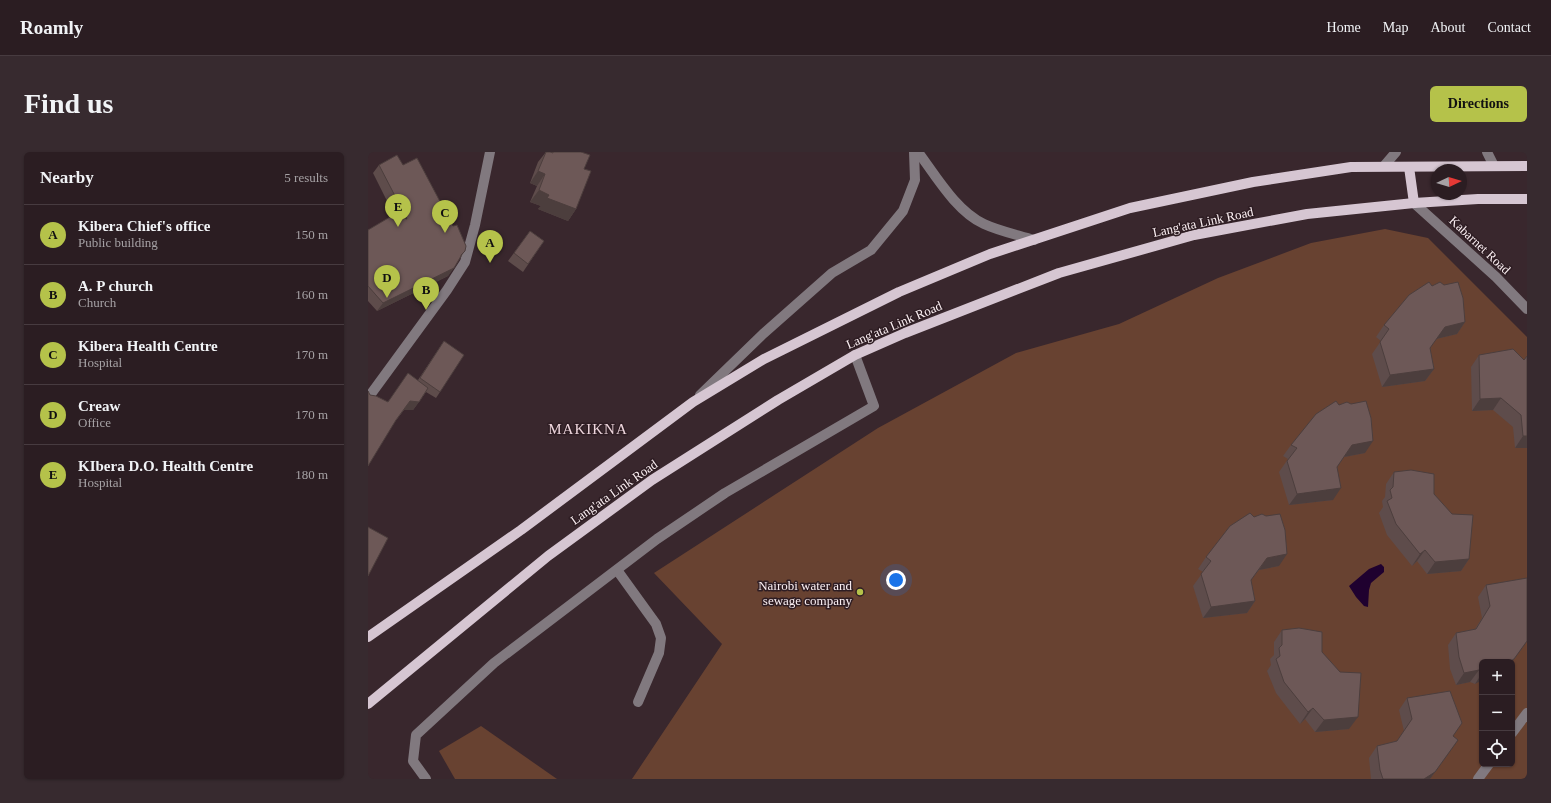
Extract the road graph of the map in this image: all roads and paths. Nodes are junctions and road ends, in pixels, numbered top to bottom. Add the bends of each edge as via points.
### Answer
1 (490, 152) edge
2 (914, 152) edge
3 (918, 152) edge
4 (1396, 152) edge
5 (1487, 152) edge
6 (1384, 166) junction
7 (1494, 166) junction
8 (1527, 166) edge
9 (1409, 167) junction
10 (1527, 199) edge
11 (1414, 203) junction
12 (1034, 240) junction
13 (1527, 309) edge
14 (855, 355) junction
15 (368, 398) edge
16 (692, 402) junction
17 (617, 570) junction
18 (368, 637) edge
19 (638, 702) dead end
20 (368, 704) edge
21 (1527, 713) edge
22 (1514, 731) edge
23 (1487, 767) edge
24 (426, 779) edge
25 (1478, 779) edge

1 - 15 street via 465,262
2 - 16 street via 915,180 903,211 871,250 832,273
3 - 12 street via 945,189 968,214 984,224
4 - 6 street
5 - 7 street
6 - 9 main road, Lang'ata Link Road
6 - 12 main road, Lang'ata Link Road via 1351,166 1253,182 1130,208
7 - 8 main road, Lang'ata Link Road
7 - 9 main road, Lang'ata Link Road
9 - 11 main road
10 - 11 main road, Lang'ata Link Road
11 - 13 street, Kabarnet Road via 1496,277
11 - 14 main road, Lang'ata Link Road via 1307,214 1194,235 1059,273
12 - 16 main road, Lang'ata Link Road via 990,254 899,292 764,359
14 - 17 street via 874,406 725,493 657,539
14 - 20 main road, Lang'ata Link Road via 778,400 652,480 548,556
16 - 18 main road, Lang'ata Link Road via 521,530
17 - 19 street via 656,624 661,638 659,653
17 - 24 street via 494,663 416,735 413,761
21 - 22 street
23 - 25 street

